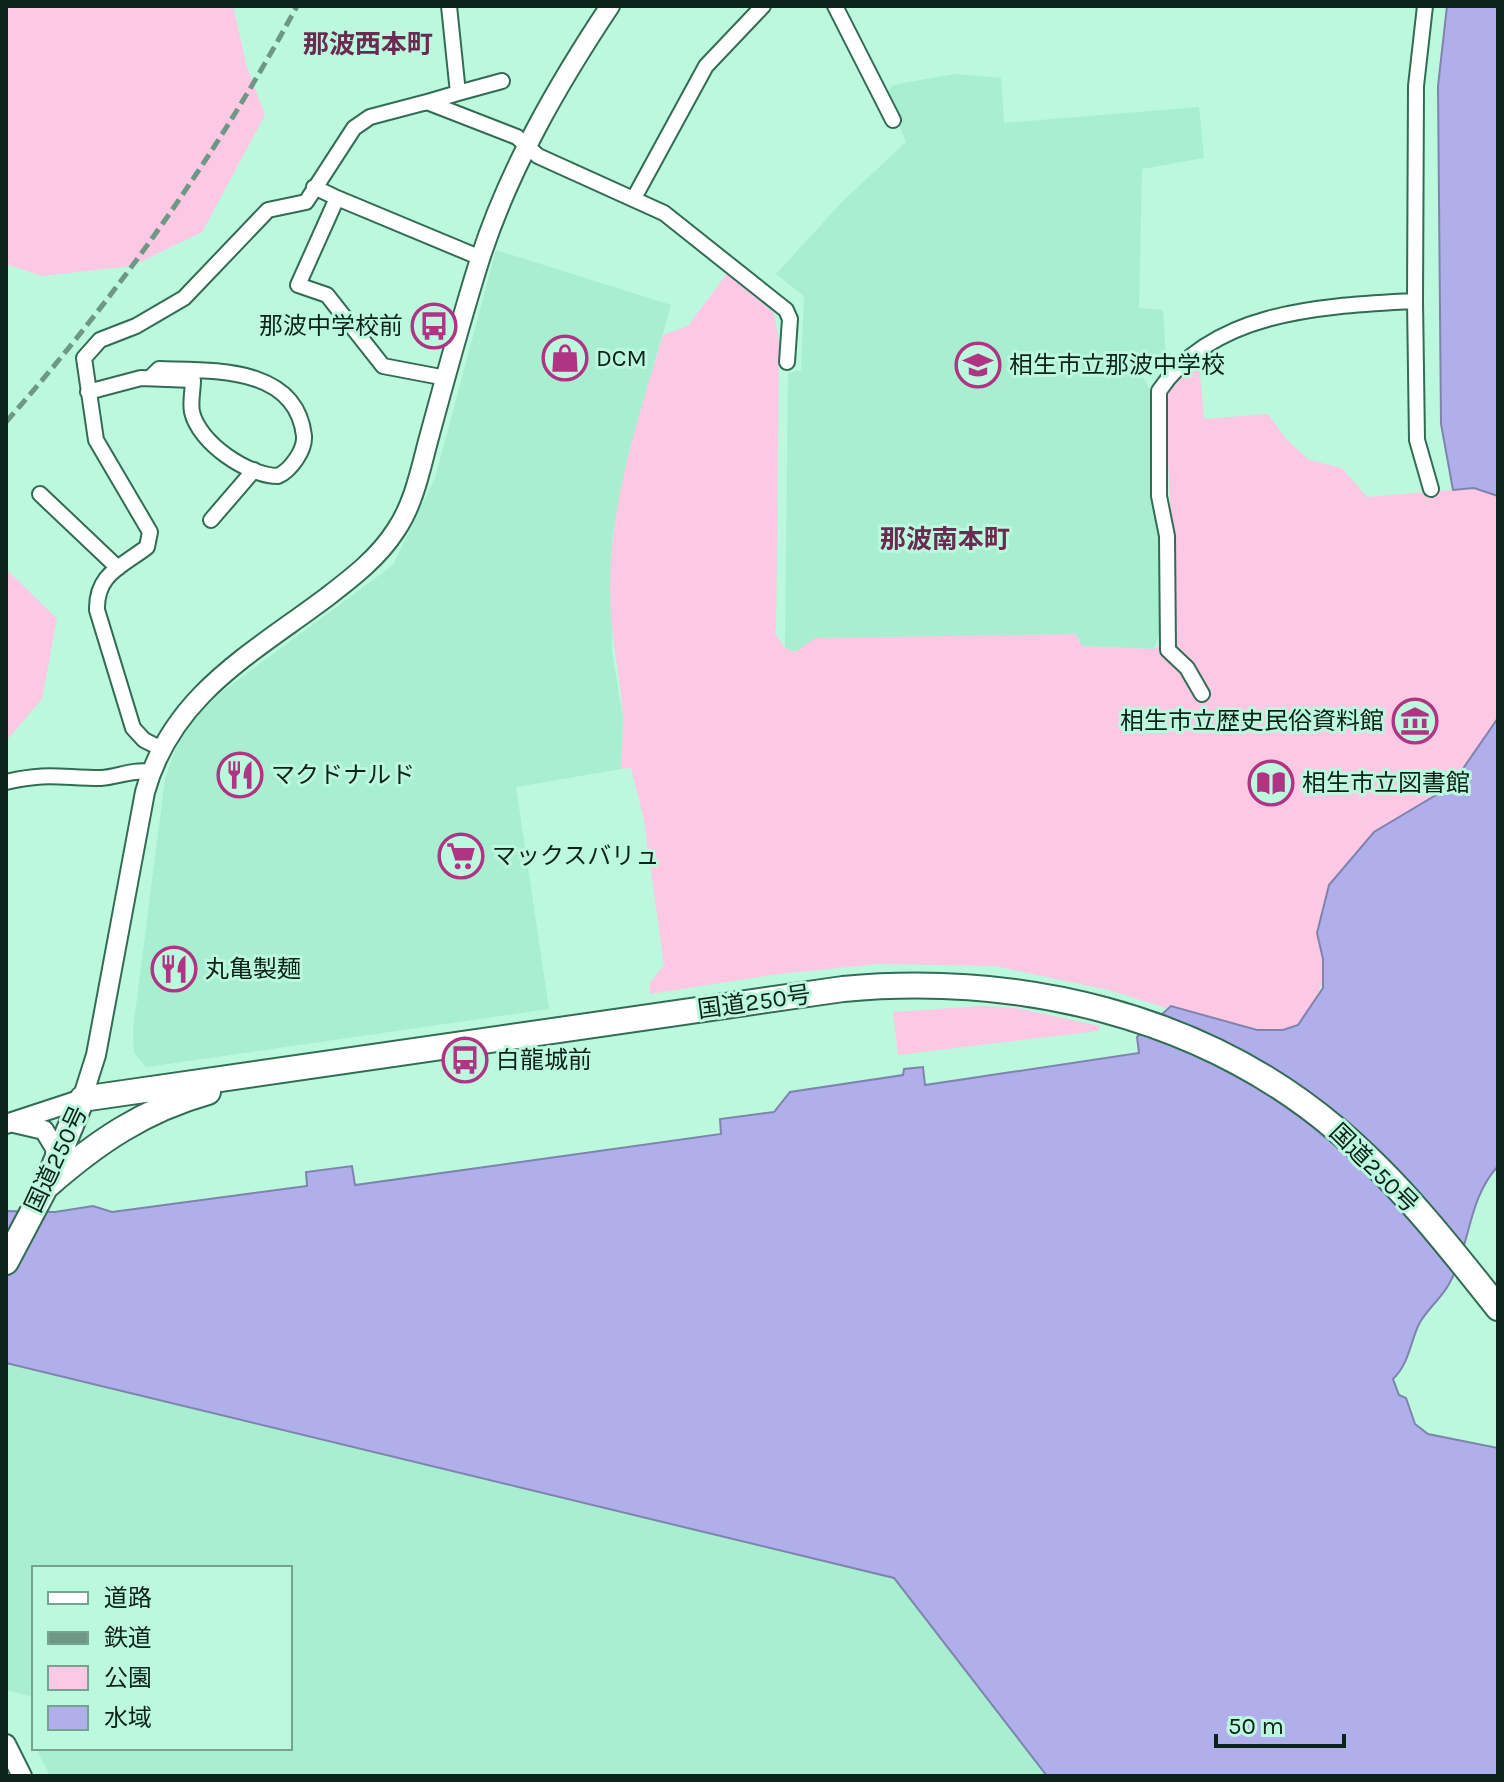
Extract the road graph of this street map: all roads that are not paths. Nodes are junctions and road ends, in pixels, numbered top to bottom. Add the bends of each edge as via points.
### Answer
1 (449, 6) edge
2 (763, 6) edge
3 (835, 6) edge
4 (1425, 6) edge
5 (602, 9) edge
6 (502, 81) dead end
7 (458, 93) junction
8 (423, 103) junction
9 (893, 120) dead end
10 (528, 146) junction
11 (314, 187) junction
12 (337, 198) junction
13 (634, 198) junction
14 (481, 258) junction
15 (1415, 301) junction
16 (787, 362) dead end
17 (150, 378) junction
18 (446, 378) junction
19 (88, 392) junction
20 (254, 470) junction
21 (1431, 489) dead end
22 (40, 494) dead end
23 (211, 520) dead end
24 (118, 568) junction
25 (1202, 694) dead end
26 (160, 748) junction
27 (151, 772) junction
28 (6, 782) edge
29 (256, 1075) junction
30 (82, 1099) junction
31 (8, 1124) edge
32 (56, 1160) junction
33 (44, 1190) junction
34 (6, 1262) edge
35 (1493, 1302) edge
36 (6, 1744) edge
37 (22, 1776) edge

1 - 7 street
2 - 13 street via 706,66
3 - 9 street
4 - 15 street via 1416,86
5 - 10 street
6 - 7 street
7 - 8 street
8 - 10 street via 517,137
8 - 11 street via 363,120 343,139
10 - 13 street via 538,156
10 - 14 street
11 - 12 street
11 - 19 street via 306,202 268,210 184,298 91,347 84,358
12 - 14 street
12 - 18 street via 298,285 327,295 383,366
13 - 16 street via 694,234 786,310
14 - 18 street
15 - 21 street via 1417,440
15 - 25 street via 1299,310 1249,324 1197,354 1159,391 1168,650 1187,668
17 - 19 street
17 - 20 street via 193,380 192,412 204,434
17 - 20 street via 159,369 230,372 257,377 288,398 304,433 302,450 278,476
18 - 26 street via 409,504 383,549 208,688
19 - 24 street via 96,440 150,532 147,547
20 - 23 street
22 - 24 street
24 - 26 street via 97,591 97,610 133,728
26 - 27 street
27 - 28 street via 104,778 40,774
27 - 30 street via 96,1055
29 - 30 highway, 国道250号
29 - 33 highway via 122,1126
29 - 35 highway, 国道250号 via 891,985 1000,988 1105,1010 1218,1052 1312,1110 1402,1190
30 - 31 street
30 - 32 highway, 国道250号
31 - 32 street via 44,1130
32 - 33 highway, 国道250号
33 - 34 highway, 国道250号
36 - 37 street

